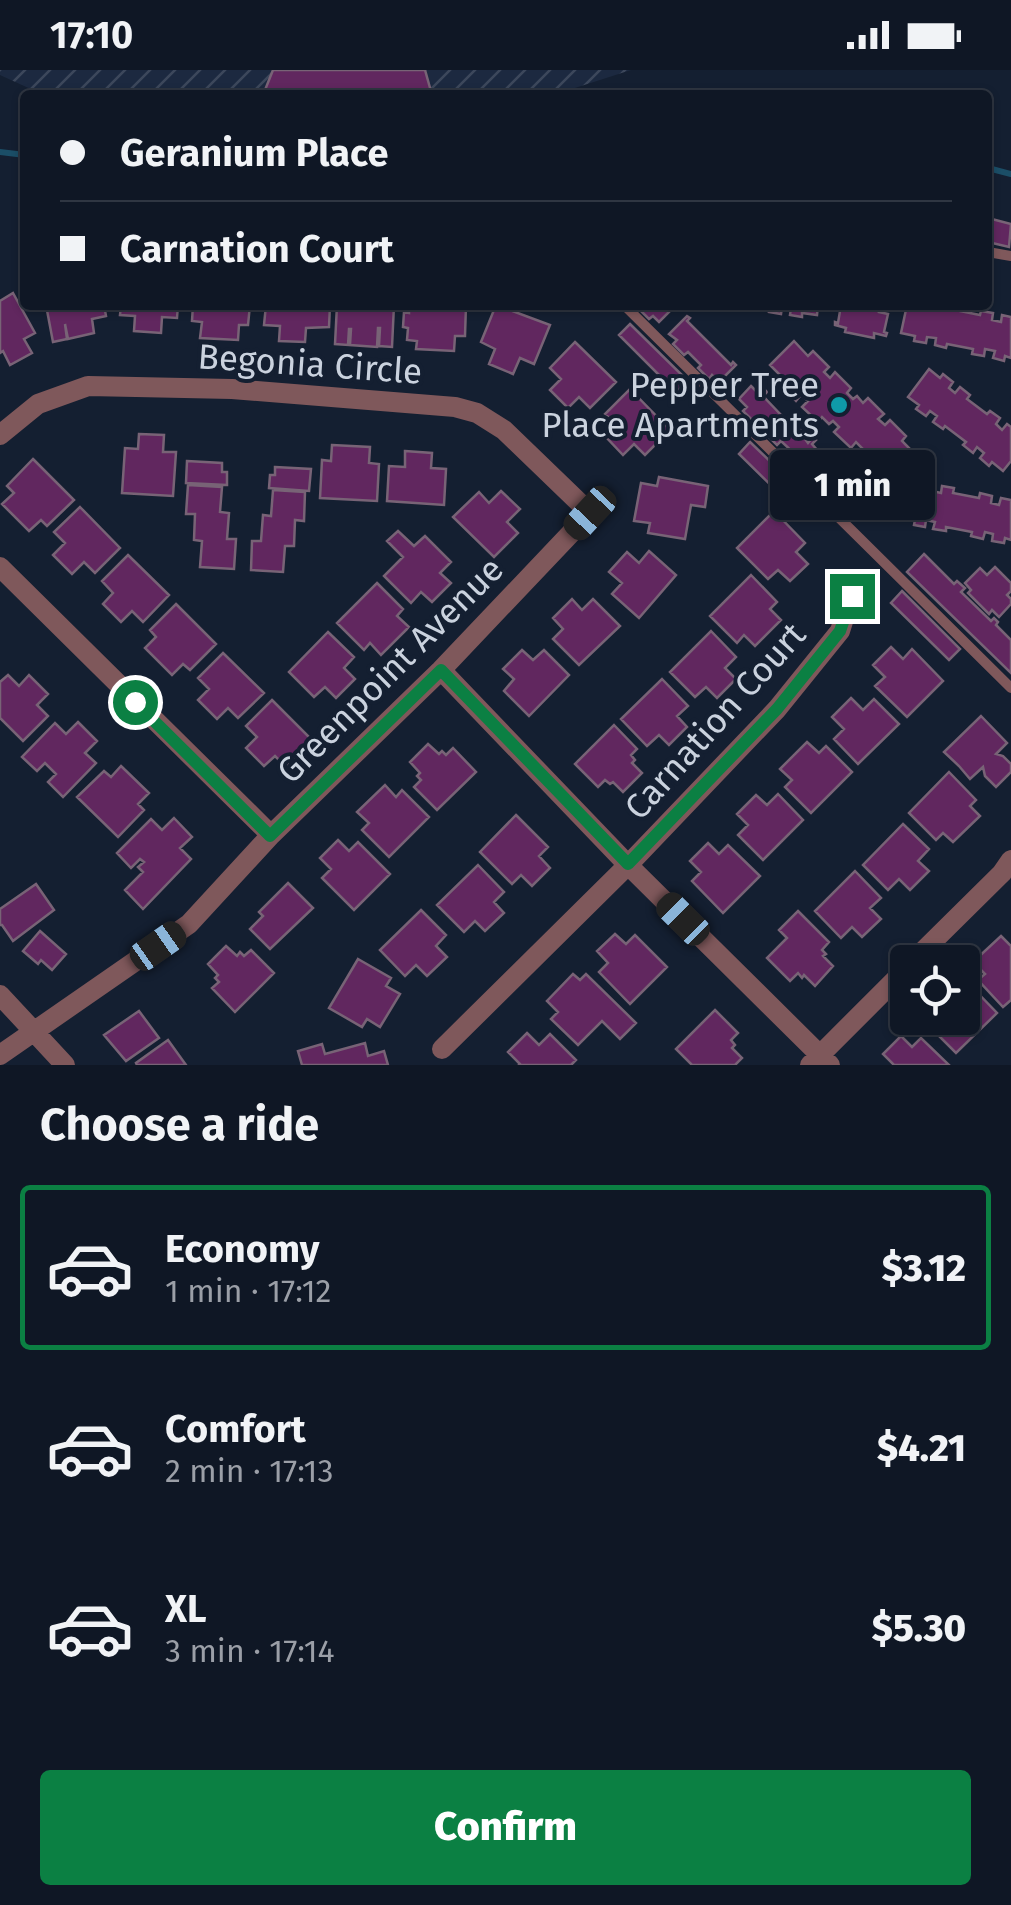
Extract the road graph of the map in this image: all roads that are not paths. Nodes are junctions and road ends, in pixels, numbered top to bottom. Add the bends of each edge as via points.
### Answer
1 (629, 310) edge
2 (0, 435) edge
3 (590, 513) joint
4 (0, 568) edge
5 (852, 596) dead end
6 (441, 670) junction
7 (1011, 688) edge
8 (270, 836) junction
9 (1011, 860) edge
10 (628, 864) junction
11 (930, 945) edge
12 (890, 987) edge
13 (0, 996) edge
14 (33, 1031) junction
15 (442, 1050) dead end
16 (0, 1056) edge
17 (820, 1062) edge
18 (65, 1065) edge

1 - 7 lane
2 - 3 street, Begonia Circle via 38,404 88,386 232,388 455,407 504,430
3 - 6 street, Greenpoint Avenue
4 - 8 street
5 - 10 street, Carnation Court via 840,631 777,709
6 - 8 street, Greenpoint Avenue
6 - 10 street
8 - 14 street, Greenpoint Avenue via 189,924
9 - 11 street
10 - 15 street, Carnation Court
10 - 17 street
12 - 17 street
13 - 14 street
14 - 16 street, Greenpoint Avenue
14 - 18 street

